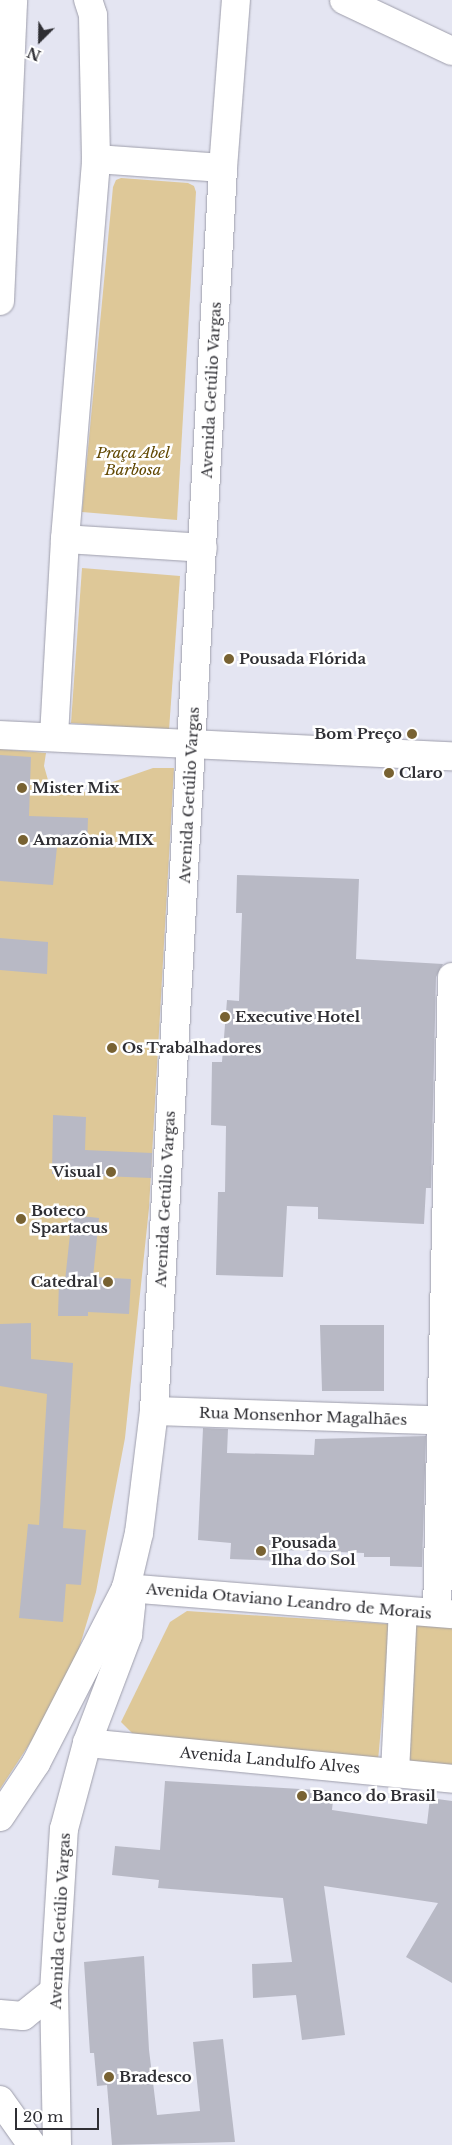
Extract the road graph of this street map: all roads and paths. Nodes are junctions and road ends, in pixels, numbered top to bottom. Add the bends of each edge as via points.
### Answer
1 (13, 0) edge
2 (88, 0) edge
3 (236, 0) edge
4 (344, 0) edge
5 (452, 51) edge
6 (4, 95) edge
7 (96, 159) junction
8 (223, 168) junction
9 (3, 222) edge
10 (0, 301) edge
11 (65, 539) junction
12 (203, 548) junction
13 (0, 735) edge
14 (54, 736) junction
15 (192, 742) junction
16 (452, 756) edge
17 (452, 976) edge
18 (154, 1411) junction
19 (447, 1421) edge
20 (126, 1588) junction
21 (404, 1611) junction
22 (445, 1613) edge
23 (87, 1743) junction
24 (395, 1772) junction
25 (452, 1779) edge
26 (0, 1817) edge
27 (54, 1991) junction
28 (0, 2014) edge
29 (0, 2100) edge
30 (32, 2145) edge
31 (56, 2145) edge

1 - 6 street
2 - 7 street via 93,15
3 - 8 street, Avenida Getúlio Vargas
4 - 5 street
6 - 9 street
7 - 8 street
7 - 11 street
8 - 12 street, Avenida Getúlio Vargas
9 - 10 street
11 - 12 street
11 - 14 street
12 - 15 street, Avenida Getúlio Vargas
13 - 14 street
14 - 15 street
15 - 16 street
15 - 18 street, Avenida Getúlio Vargas
17 - 19 street
18 - 19 street, Rua Monsenhor Magalhães
18 - 20 street, Avenida Getúlio Vargas via 139,1533
19 - 22 street
20 - 21 street, Avenida Otaviano Leandro de Morais
20 - 23 street, Avenida Getúlio Vargas via 131,1606 128,1635
20 - 26 street, Avenida Getúlio Vargas via 36,1763
21 - 22 street, Avenida Otaviano Leandro de Morais
21 - 24 street
23 - 24 street, Avenida Landulfo Alves
23 - 27 street, Avenida Getúlio Vargas via 64,1829
24 - 25 street, Avenida Landulfo Alves
27 - 28 street via 23,2016
27 - 31 street, Avenida Getúlio Vargas
29 - 30 street

